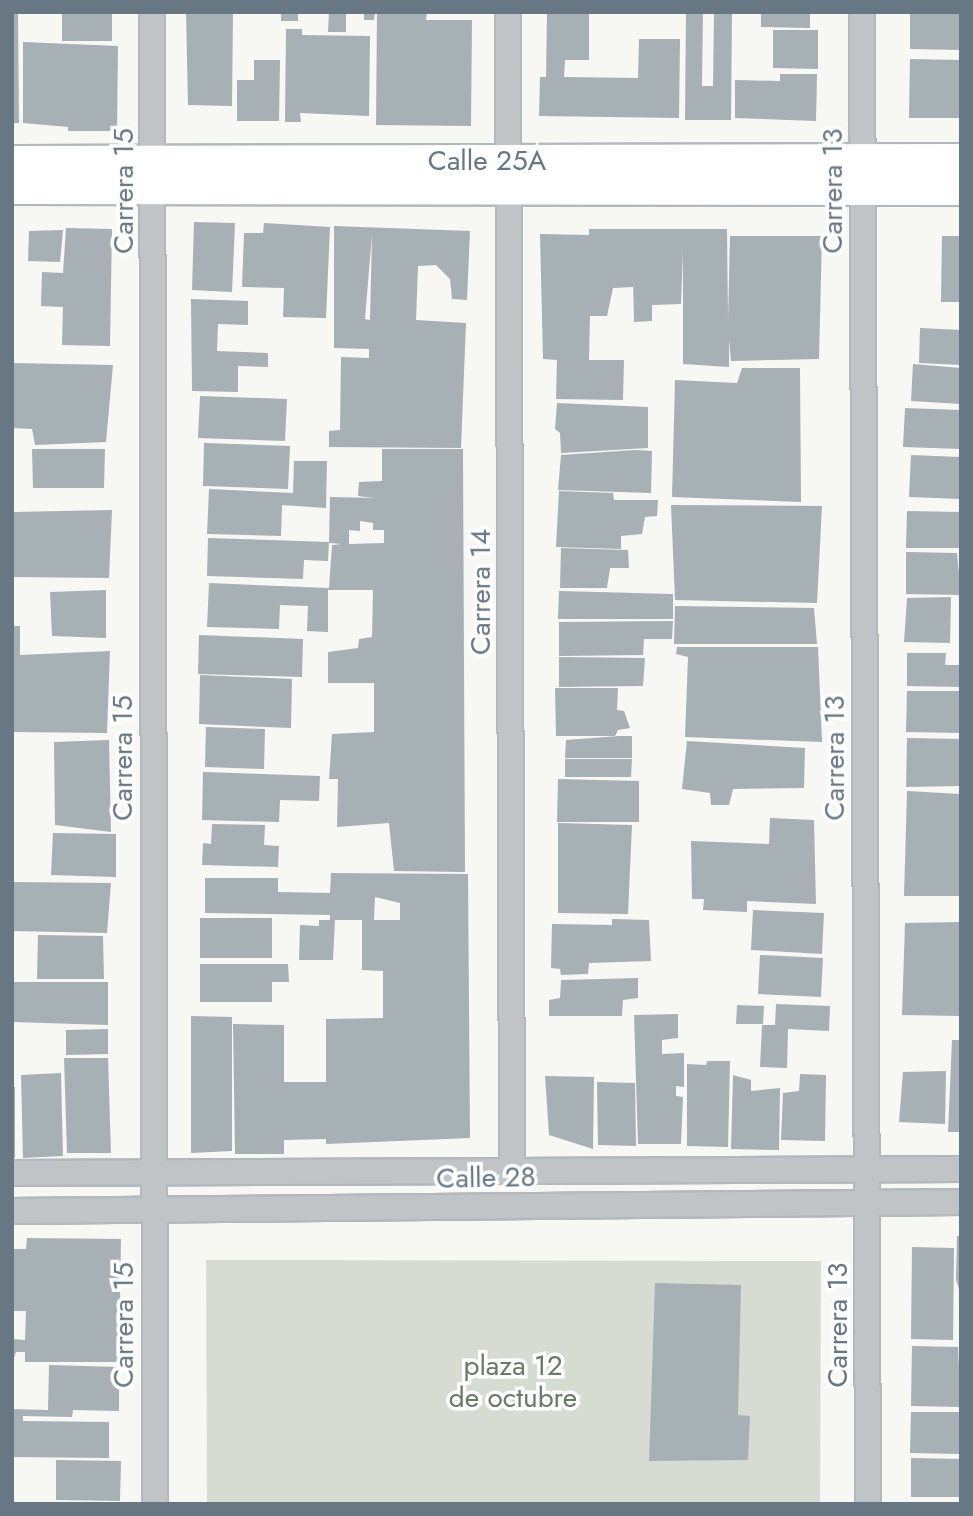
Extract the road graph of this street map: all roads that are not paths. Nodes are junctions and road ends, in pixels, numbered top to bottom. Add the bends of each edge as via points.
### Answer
1 (152, 12) edge
2 (508, 12) edge
3 (862, 12) edge
4 (961, 160) edge
5 (12, 162) edge
6 (154, 174) junction
7 (510, 174) junction
8 (863, 174) junction
9 (12, 187) edge
10 (961, 188) edge
11 (961, 1169) edge
12 (867, 1170) junction
13 (512, 1172) junction
14 (12, 1173) edge
15 (152, 1174) junction
16 (961, 1202) edge
17 (867, 1203) junction
18 (12, 1210) edge
19 (153, 1211) junction
20 (155, 1504) edge
21 (868, 1504) edge

1 - 6 street, Carrera 15
2 - 7 street, Carrera 14
3 - 8 street, Carrera 13
4 - 8 street, Calle 25A
5 - 6 street, Calle 25A
6 - 7 street, Calle 25A
6 - 9 street, Calle 25A
6 - 15 street, Carrera 15
7 - 8 street, Calle 25A
7 - 13 street, Carrera 14
8 - 10 street, Calle 25A
8 - 12 street, Carrera 13
11 - 12 street, Calle 28
12 - 13 street, Calle 28
12 - 17 street, Carrera 13
13 - 15 street, Calle 28
14 - 15 street, Calle 28
15 - 19 street, Carrera 15
16 - 17 street, Calle 28
17 - 19 street, Calle 28
17 - 21 street, Carrera 13
18 - 19 street, Calle 28
19 - 20 street, Carrera 15

